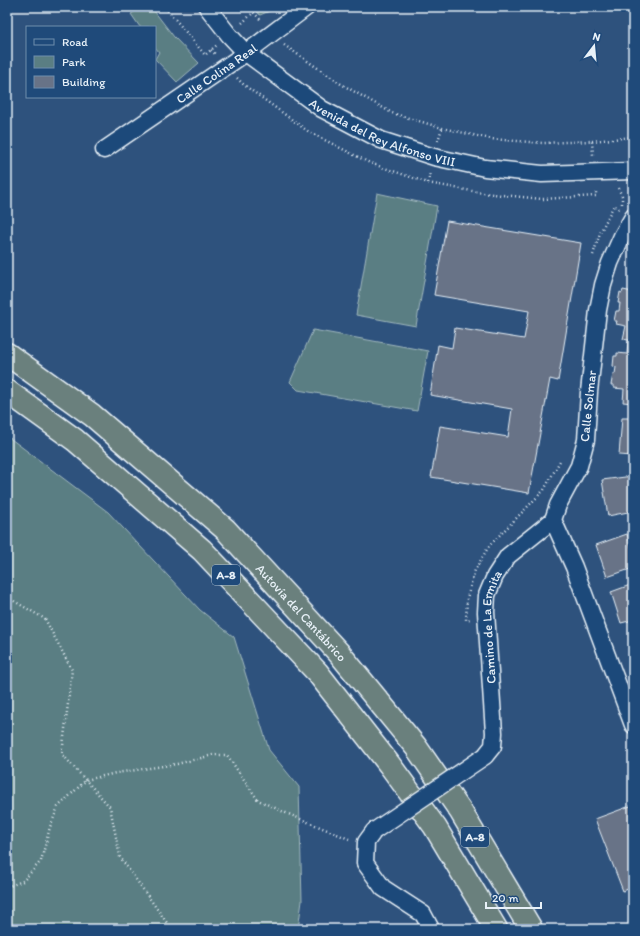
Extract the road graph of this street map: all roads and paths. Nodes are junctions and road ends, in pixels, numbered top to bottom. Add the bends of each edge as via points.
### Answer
1 (207, 7) edge
2 (248, 7) edge
3 (307, 7) edge
4 (262, 21) dead end
5 (272, 33) junction
6 (246, 53) junction
7 (633, 137) edge
8 (592, 141) junction
9 (104, 150) dead end
10 (633, 160) edge
11 (633, 171) edge
12 (595, 172) junction
13 (614, 184) dead end
14 (633, 217) edge
15 (592, 258) dead end
16 (7, 354) edge
17 (7, 391) edge
18 (561, 459) dead end
19 (553, 520) junction
20 (7, 596) edge
21 (472, 619) dead end
22 (633, 725) edge
23 (86, 780) junction
24 (370, 836) junction
25 (7, 887) edge
26 (163, 929) edge
27 (431, 929) edge
28 (496, 929) edge
29 (531, 929) edge

1 - 6 street, Avenida del Rey Alfonso VIII
2 - 4 path
3 - 5 street, Calle Colina Real
5 - 6 street, Calle Colina Real
5 - 8 path via 287,48 341,84 392,113 491,139 543,143
6 - 9 street, Calle Colina Real
6 - 12 street, Avenida del Rey Alfonso VIII via 322,109 381,140 434,157 485,168 542,174
7 - 8 path
8 - 12 path
10 - 12 street, Avenida del Rey Alfonso VIII
11 - 12 street, Avenida del Rey Alfonso VIII
13 - 15 path via 622,196 623,203 619,210 614,205 600,233
14 - 19 street, Calle Solmar via 610,263 603,285 589,385 586,440 579,466 558,505
16 - 29 highway, Autovía del Cantábrico / A-8 via 92,415 225,528 339,653 416,747 461,812
17 - 28 highway, A-8 via 75,440 202,550 317,672 431,822
18 - 21 path via 544,490 489,546 475,570 467,598 466,620
19 - 22 street via 574,567
19 - 24 street, Camino de La Ermita, bridge via 508,556 487,595 493,746 485,756
20 - 23 path via 45,619 72,670 62,754
23 - 24 path via 213,755 227,755 258,800 345,838
23 - 25 path via 58,807 41,861 23,881
23 - 26 path via 110,807 120,857 167,923
24 - 27 street via 365,863 384,888 423,914

